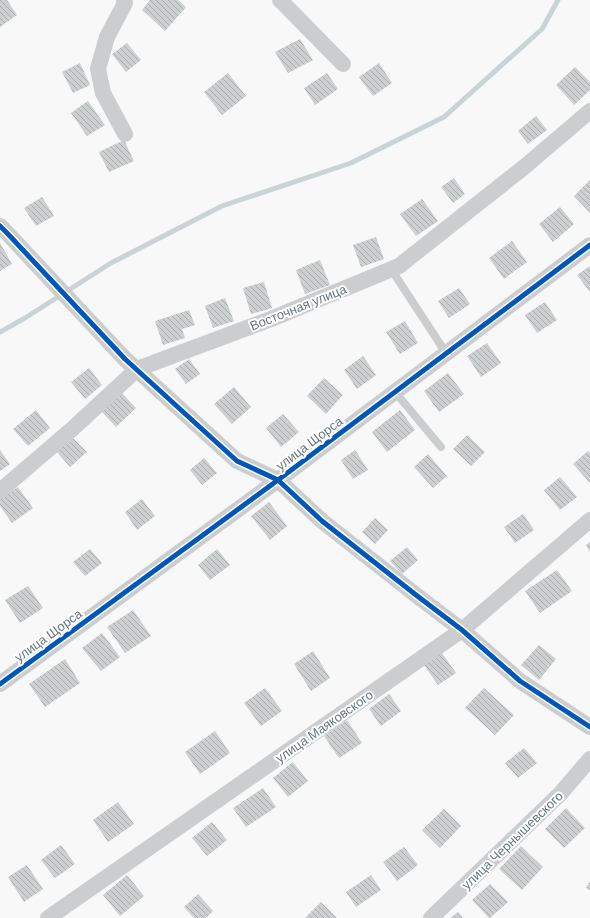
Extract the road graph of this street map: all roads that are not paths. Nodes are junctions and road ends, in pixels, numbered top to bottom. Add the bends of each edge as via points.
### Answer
1 (124, 0) edge
2 (280, 0) edge
3 (343, 64) dead end
4 (590, 111) edge
5 (125, 134) dead end
6 (0, 226) edge
7 (590, 245) edge
8 (391, 269) junction
9 (446, 353) junction
10 (137, 369) junction
11 (395, 392) junction
12 (441, 447) dead end
13 (278, 480) junction
14 (0, 491) edge
15 (590, 520) edge
16 (462, 630) junction
17 (0, 684) edge
18 (590, 727) edge
19 (590, 759) edge
20 (48, 918) edge
21 (432, 918) edge

1 - 5 street via 125,3 107,37 98,69 103,93
2 - 3 street
4 - 8 street, Восточная улица via 523,168 399,266
6 - 10 street
7 - 9 street, улица Щорса
8 - 9 lane
8 - 10 street, Восточная улица via 271,319
9 - 11 street, улица Щорса
10 - 13 street via 237,461
10 - 14 street, Восточная улица
11 - 12 lane
11 - 13 street, улица Щорса
13 - 16 street via 322,521
13 - 17 street, улица Щорса
15 - 16 street, улица Маяковского
16 - 18 street via 520,682
16 - 20 street, улица Маяковского
19 - 21 street, улица Чернышевского via 560,794

